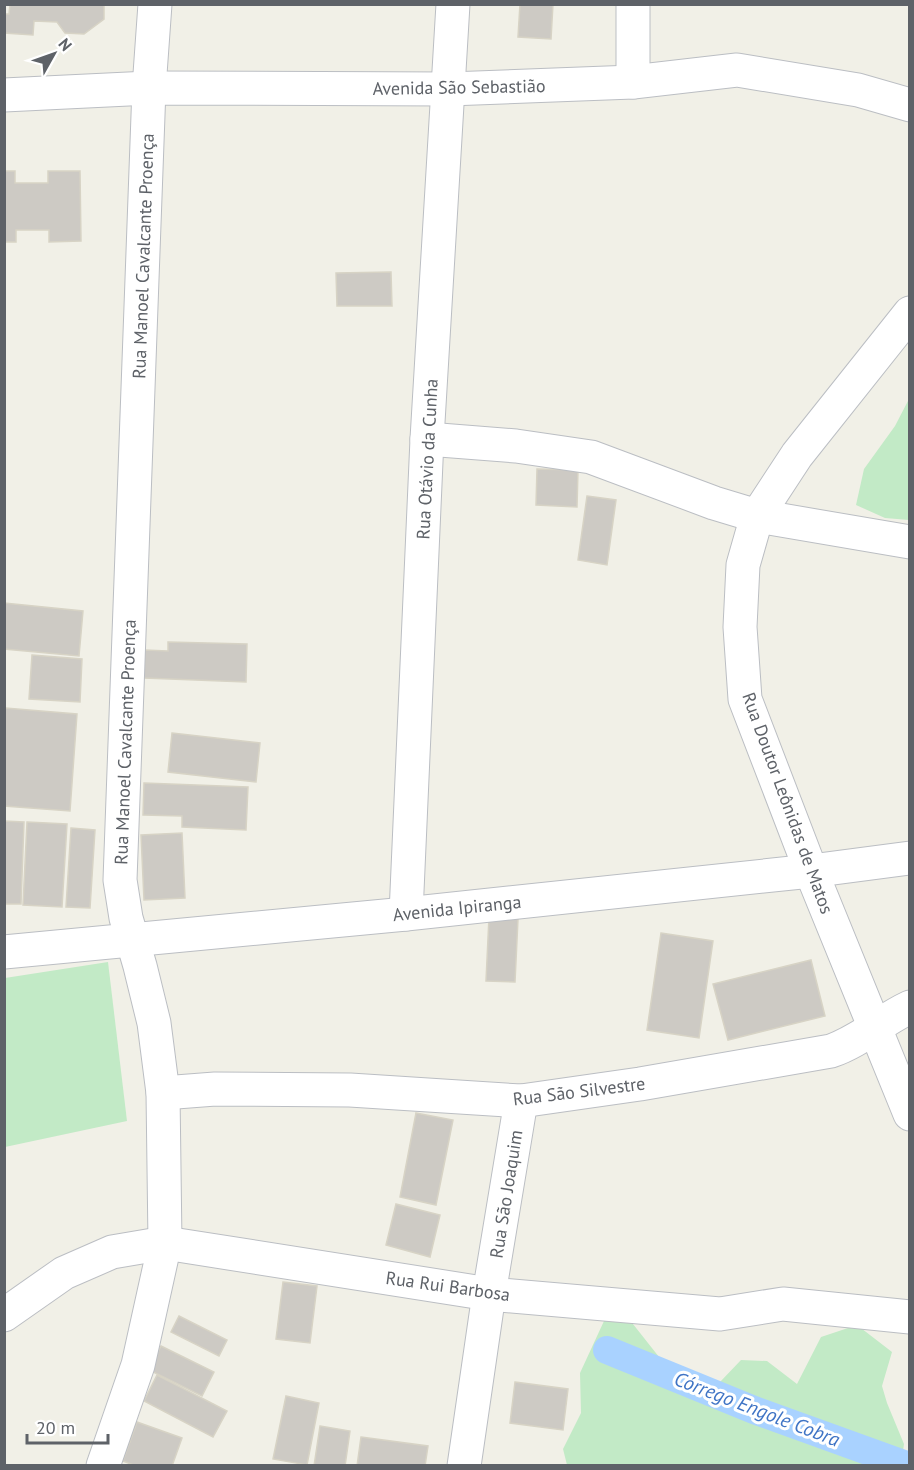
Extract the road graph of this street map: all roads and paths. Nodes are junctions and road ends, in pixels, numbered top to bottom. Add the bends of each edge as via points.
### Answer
1 (155, 4) edge
2 (453, 4) edge
3 (633, 4) edge
4 (633, 82) junction
5 (149, 88) junction
6 (449, 89) junction
7 (4, 94) edge
8 (909, 105) edge
9 (909, 313) edge
10 (427, 439) junction
11 (757, 516) junction
12 (909, 542) edge
13 (909, 858) edge
14 (811, 871) junction
15 (406, 914) junction
16 (132, 941) junction
17 (4, 952) edge
18 (909, 1007) edge
19 (874, 1028) junction
20 (163, 1093) junction
21 (521, 1101) junction
22 (909, 1114) edge
23 (165, 1243) junction
24 (489, 1294) junction
25 (4, 1315) edge
26 (909, 1317) edge
27 (103, 1466) edge
28 (464, 1466) edge

1 - 5 street, Rua Manoel Cavalcante Proença
2 - 6 street, Rua Otávio da Cunha
3 - 4 street
4 - 6 street, Avenida São Sebastião
4 - 8 street, Avenida São Sebastião via 737,70 858,90
5 - 6 street, Avenida São Sebastião
5 - 7 street, Avenida São Sebastião
5 - 16 street, Rua Manoel Cavalcante Proença via 120,880
6 - 10 street, Rua Otávio da Cunha
9 - 11 street, Rua Doutor Leônidas de Matos via 797,455
10 - 11 street via 591,457
10 - 15 street, Rua Otávio da Cunha
11 - 12 street
11 - 14 street, Rua Doutor Leônidas de Matos via 743,565 740,627 745,699
13 - 14 street, Avenida Ipiranga
14 - 15 street, Avenida Ipiranga
14 - 19 street, Rua Doutor Leônidas de Matos
15 - 16 street, Avenida Ipiranga
16 - 17 street, Avenida Ipiranga
16 - 20 street, Rua Manoel Cavalcante Proença via 154,1023
18 - 19 street, Rua São Silvestre
19 - 21 street, Rua São Silvestre via 831,1051
19 - 22 street, Rua Doutor Leônidas de Matos
20 - 21 street, Rua São Silvestre via 215,1089 339,1090
20 - 23 street, Rua Manoel Cavalcante Proença
21 - 24 street, Rua São Joaquim
23 - 24 street, Rua Rui Barbosa
23 - 25 street, Rua Rui Barbosa via 112,1252 64,1273
23 - 27 street, Rua Manoel Cavalcante Proença via 138,1365
24 - 26 street, Rua Rui Barbosa via 720,1314 783,1304
24 - 28 street, Rua São Joaquim

